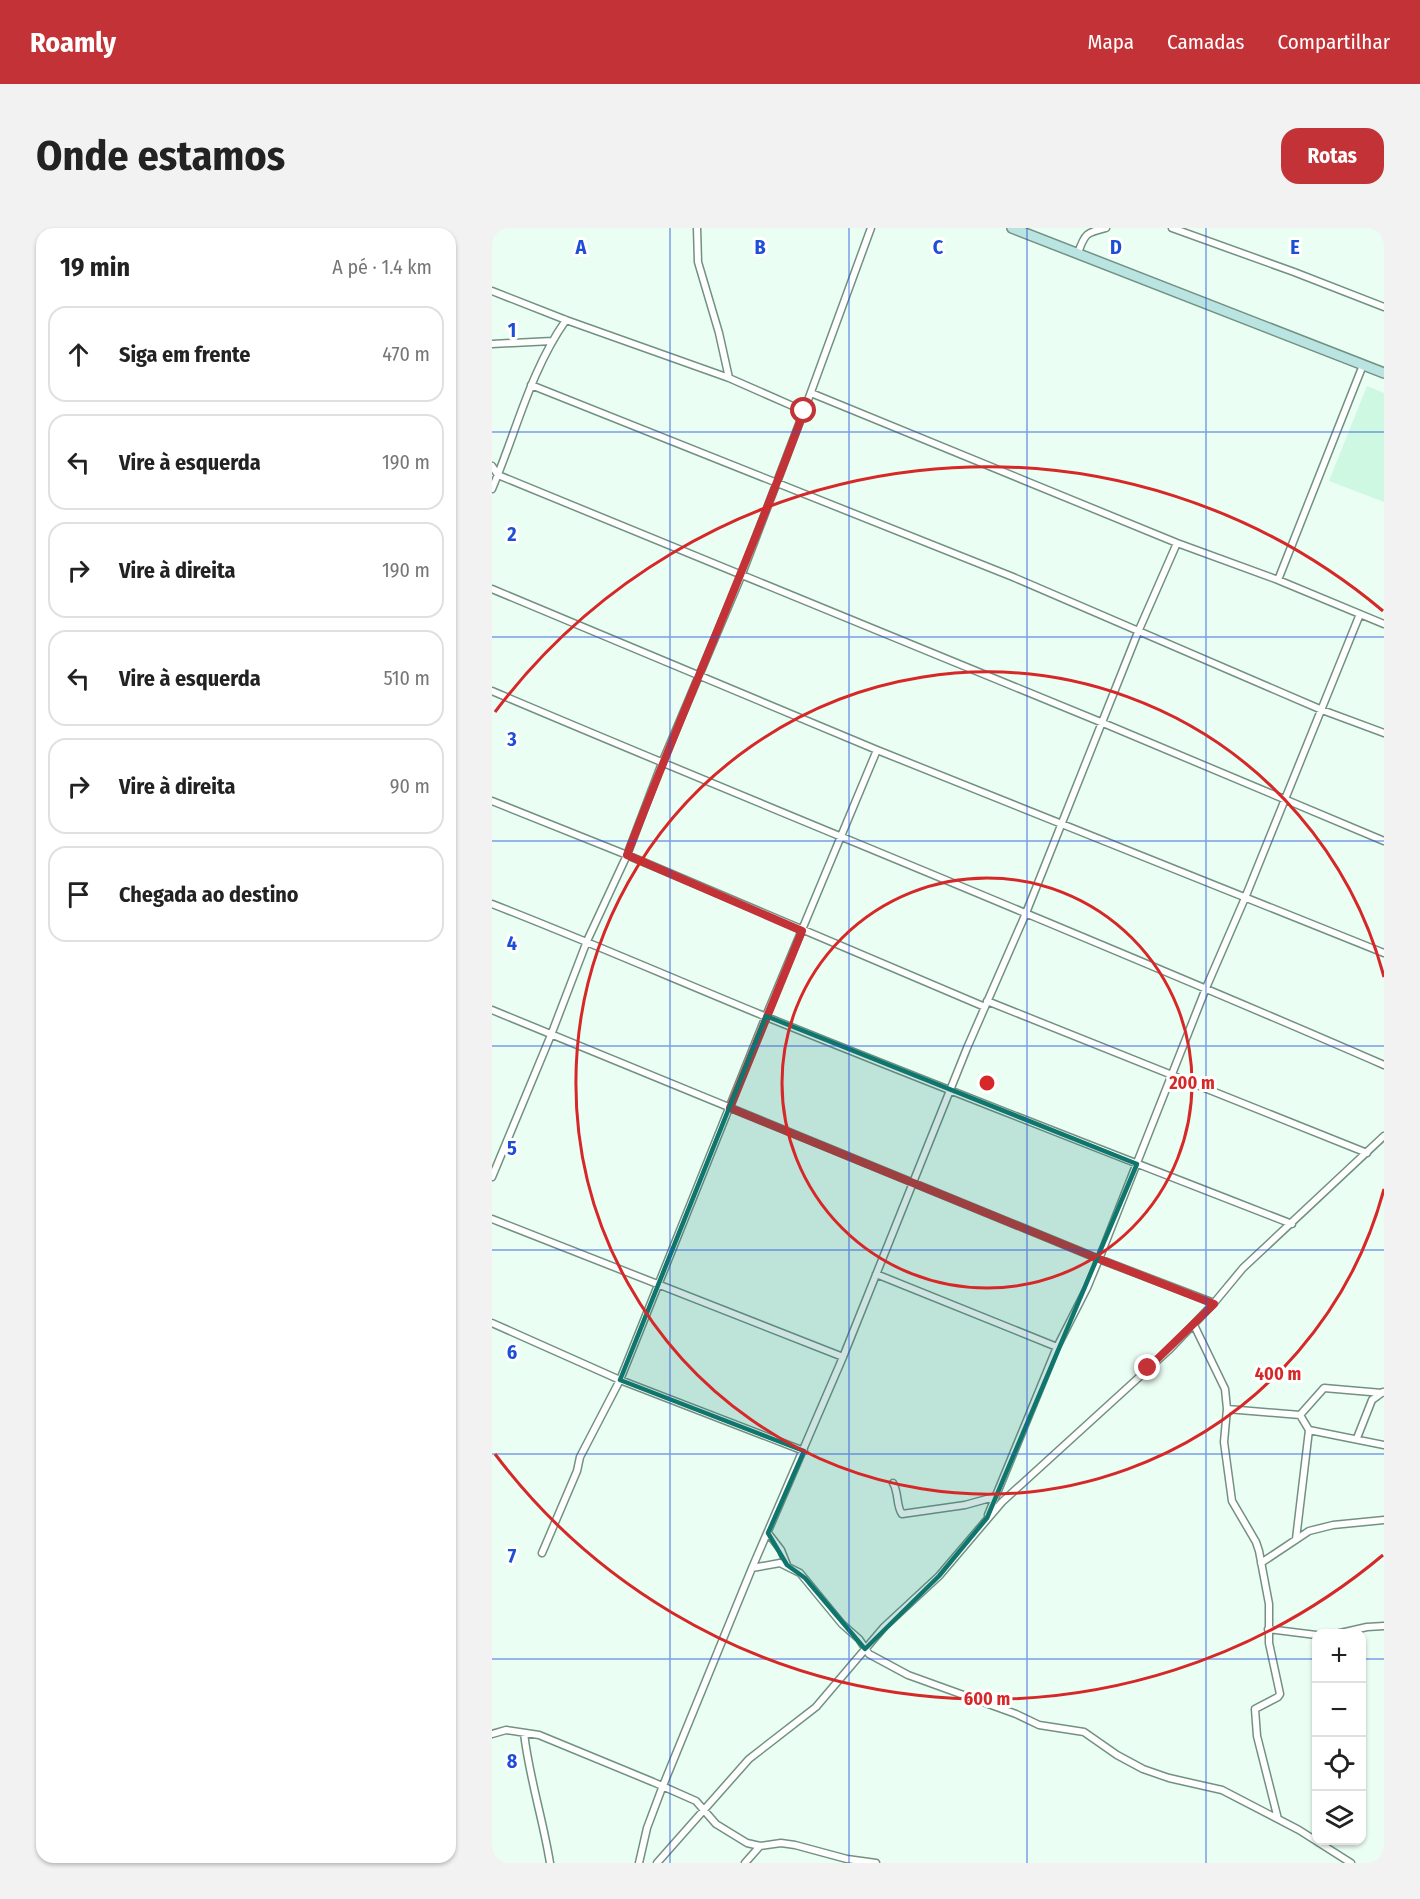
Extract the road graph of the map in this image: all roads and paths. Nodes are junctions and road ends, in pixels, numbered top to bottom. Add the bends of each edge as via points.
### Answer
1 (697, 228) edge
2 (871, 228) edge
3 (1012, 228) edge
4 (1106, 228) edge
5 (1172, 228) edge
6 (1078, 253) junction
7 (492, 291) edge
8 (1384, 307) edge
9 (566, 320) junction
10 (552, 341) junction
11 (492, 344) edge
12 (1363, 365) junction
13 (1384, 373) edge
14 (729, 378) junction
15 (531, 385) junction
16 (811, 393) junction
17 (804, 411) junction
18 (492, 466) edge
19 (498, 475) junction
20 (778, 482) junction
21 (492, 489) edge
22 (1177, 543) junction
23 (742, 574) junction
24 (1278, 580) junction
25 (492, 589) edge
26 (1360, 614) junction
27 (1384, 624) edge
28 (1138, 632) junction
29 (699, 677) junction
30 (492, 690) edge
31 (1322, 710) junction
32 (1103, 723) junction
33 (1384, 733) edge
34 (877, 750) junction
35 (662, 763) junction
36 (1284, 798) junction
37 (492, 801) edge
38 (1061, 823) junction
39 (841, 837) junction
40 (1384, 841) edge
41 (627, 855) junction
42 (1245, 897) junction
43 (492, 904) edge
44 (1026, 913) junction
45 (802, 931) junction
46 (587, 941) junction
47 (1384, 953) edge
48 (1206, 987) junction
49 (986, 1004) junction
50 (492, 1010) edge
51 (766, 1016) junction
52 (551, 1035) junction
53 (1384, 1065) edge
54 (1173, 1075) junction
55 (950, 1090) junction
56 (730, 1108) junction
57 (1384, 1136) edge
58 (1367, 1153) junction
59 (1137, 1164) junction
60 (492, 1177) edge
61 (913, 1182) junction
62 (492, 1219) edge
63 (1292, 1224) junction
64 (1099, 1259) junction
65 (876, 1274) junction
66 (658, 1284) junction
67 (1214, 1304) junction
68 (492, 1323) edge
69 (1194, 1325) junction
70 (1057, 1347) junction
71 (843, 1358) junction
72 (620, 1380) junction
73 (1383, 1392) edge
74 (1227, 1409) junction
75 (1300, 1415) junction
76 (1309, 1430) junction
77 (1357, 1438) junction
78 (1384, 1445) edge
79 (804, 1451) junction
80 (892, 1484) dead end
81 (994, 1497) junction
82 (987, 1518) junction
83 (1384, 1520) edge
84 (768, 1533) junction
85 (1296, 1540) junction
86 (542, 1553) dead end
87 (1261, 1563) junction
88 (787, 1565) junction
89 (752, 1568) junction
90 (1384, 1626) edge
91 (1268, 1629) junction
92 (1357, 1629) edge
93 (1312, 1634) edge
94 (865, 1649) junction
95 (524, 1733) junction
96 (492, 1734) edge
97 (662, 1788) junction
98 (703, 1809) junction
99 (1278, 1819) junction
100 (760, 1846) junction
101 (550, 1863) edge
102 (639, 1863) edge
103 (657, 1863) edge
104 (745, 1863) edge
105 (876, 1863) edge
106 (1351, 1863) edge

1 - 14 street via 698,262
2 - 16 street
3 - 6 main road
4 - 6 street via 1087,233
5 - 8 street
6 - 12 main road
7 - 9 street
9 - 10 street
9 - 14 street
10 - 11 street
10 - 15 street
12 - 13 main road
12 - 24 street
14 - 17 street
15 - 19 street
15 - 20 street
16 - 17 street
16 - 22 street
17 - 20 street
18 - 19 street
19 - 21 street
19 - 23 street
20 - 23 street
20 - 28 street
22 - 24 street
22 - 28 street
23 - 29 street
23 - 32 street
24 - 26 street
25 - 29 street
26 - 27 street
26 - 31 street
28 - 31 street
28 - 32 street
29 - 34 street
29 - 35 street
30 - 35 street
31 - 33 street
31 - 36 street
32 - 36 street
32 - 38 street
34 - 38 street
34 - 39 street
35 - 39 street
35 - 41 street
36 - 40 street
36 - 42 street
37 - 41 street
38 - 42 street
38 - 44 street
39 - 44 street
39 - 45 street
41 - 45 street
41 - 46 street
42 - 47 street
42 - 48 street
43 - 46 street
44 - 48 street
44 - 49 street
45 - 49 street
45 - 51 street
46 - 51 street
46 - 52 street
48 - 53 street
48 - 54 street
49 - 54 street
49 - 55 street
50 - 52 street
51 - 55 street
51 - 56 street
52 - 56 street
52 - 60 street
54 - 58 street
54 - 59 street
55 - 59 street
55 - 61 street
56 - 61 street
56 - 66 street
57 - 58 street
58 - 63 street
59 - 63 street
59 - 64 street
61 - 64 street
61 - 65 street
62 - 66 street
63 - 67 street via 1243,1268
64 - 67 street
64 - 70 street
65 - 70 street
65 - 71 street
66 - 71 street
66 - 72 street
67 - 69 street
68 - 72 street
69 - 74 street via 1224,1384
69 - 82 street
70 - 81 street
71 - 79 street
72 - 79 street
72 - 86 street via 580,1457
73 - 75 street via 1324,1388
73 - 77 street via 1372,1400
74 - 75 street
74 - 87 street via 1224,1442 1232,1501 1256,1542
75 - 76 street
76 - 77 street
76 - 85 street
77 - 78 street
79 - 84 street
80 - 81 street via 902,1514
81 - 82 street
82 - 94 street via 939,1576 887,1623
83 - 85 street via 1334,1524 1309,1531
84 - 88 street
84 - 89 street
85 - 87 street
87 - 91 street via 1269,1604
88 - 89 street via 775,1563
88 - 94 street via 806,1578
89 - 97 street
90 - 92 street
91 - 93 street
91 - 99 street via 1280,1694 1256,1709 1255,1716
94 - 98 street via 811,1713 756,1753
94 - 99 street via 872,1657 908,1675 1039,1725 1084,1732 1143,1769 1222,1790
95 - 96 street via 506,1730
95 - 97 street via 539,1734
95 - 101 street
97 - 98 street via 696,1801
97 - 102 street
98 - 100 street via 716,1824 747,1843
98 - 103 street
99 - 106 street
100 - 104 street
100 - 105 street via 781,1843

